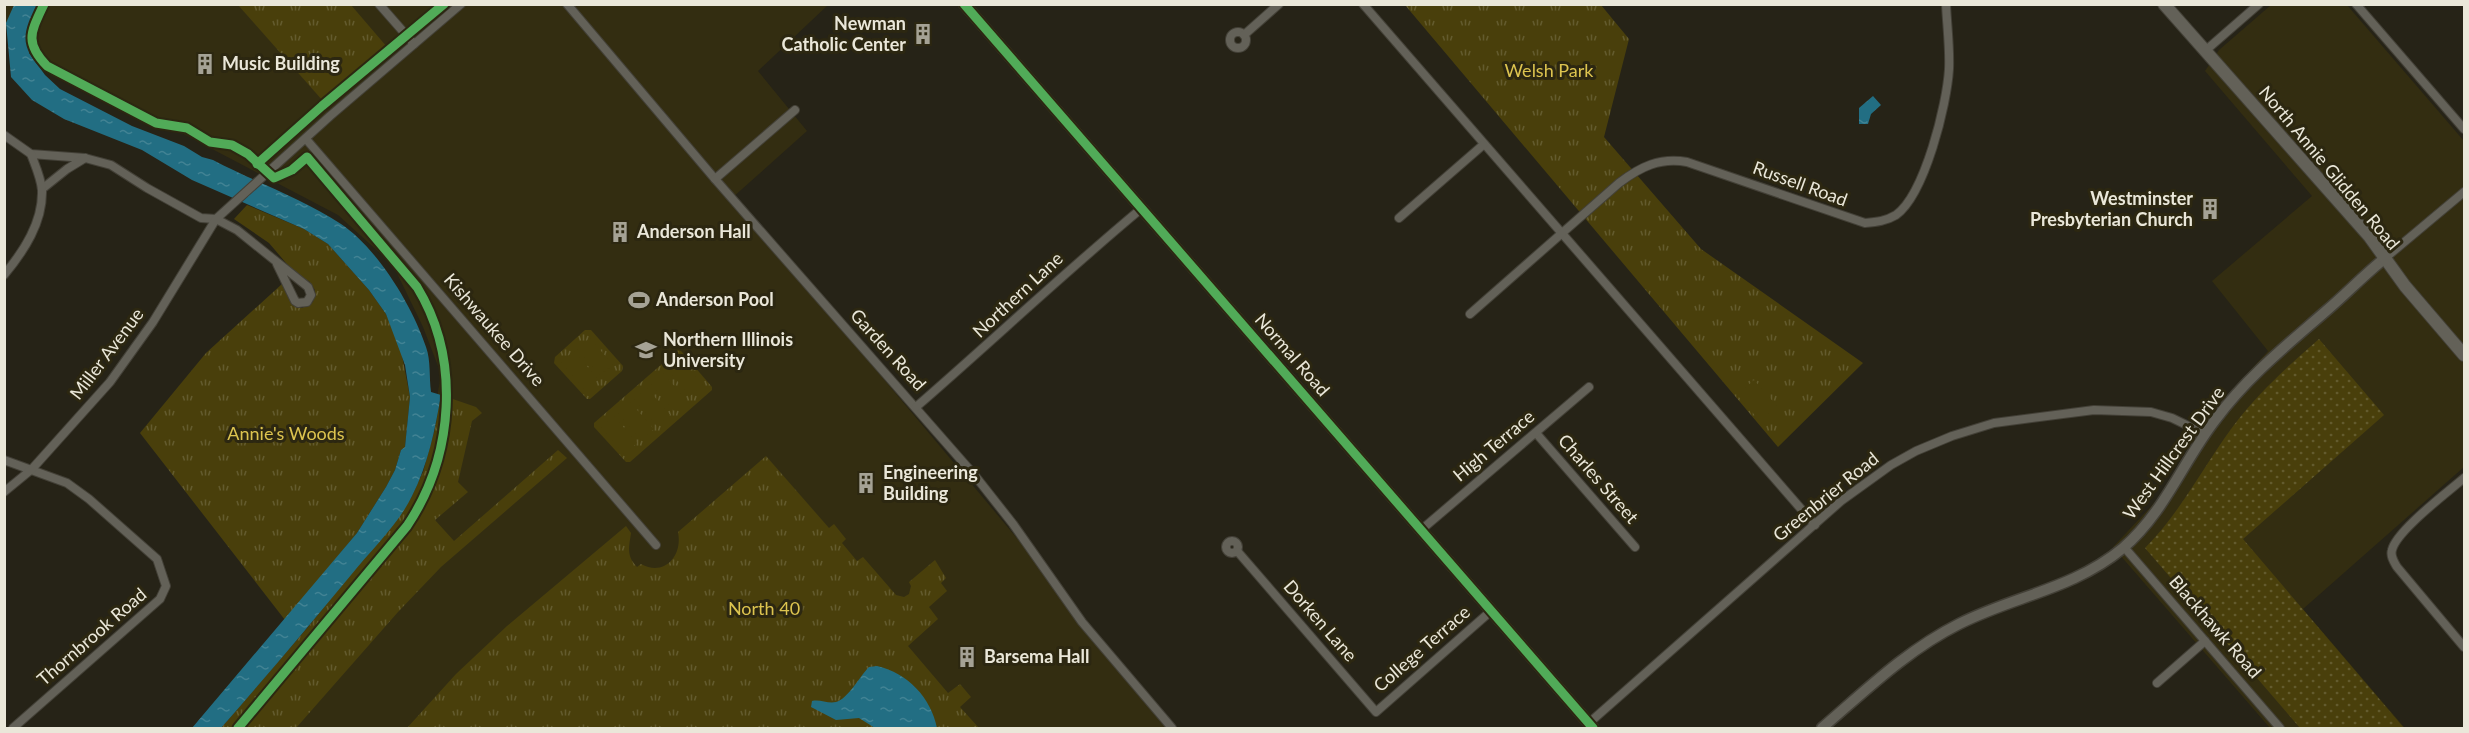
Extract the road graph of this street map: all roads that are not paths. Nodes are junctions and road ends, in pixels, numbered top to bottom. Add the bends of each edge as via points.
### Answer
1 (379, 4) edge
2 (461, 4) edge
3 (567, 4) edge
4 (964, 4) edge
5 (1279, 4) edge
6 (1363, 4) edge
7 (1946, 4) edge
8 (2164, 4) edge
9 (2259, 4) edge
10 (2356, 4) edge
11 (1244, 35) dead end
12 (414, 44) junction
13 (2205, 51) junction
14 (795, 110) dead end
15 (2464, 129) edge
16 (4, 135) edge
17 (306, 139) junction
18 (1483, 145) junction
19 (31, 154) junction
20 (85, 158) junction
21 (715, 179) junction
22 (42, 189) junction
23 (2464, 192) edge
24 (1142, 208) junction
25 (1399, 218) dead end
26 (216, 219) junction
27 (1564, 233) junction
28 (2384, 259) junction
29 (277, 264) junction
30 (4, 275) edge
31 (1470, 314) dead end
32 (2464, 355) edge
33 (1589, 387) dead end
34 (916, 407) junction
35 (1536, 433) junction
36 (2205, 434) junction
37 (4, 460) edge
38 (32, 469) junction
39 (2464, 478) edge
40 (4, 492) edge
41 (1815, 525) junction
42 (1421, 530) junction
43 (656, 545) dead end
44 (1635, 547) dead end
45 (2124, 547) junction
46 (1238, 552) dead end
47 (1491, 610) junction
48 (2205, 641) junction
49 (2464, 647) edge
50 (2157, 683) dead end
51 (1376, 711) joint
52 (4, 724) edge
53 (1591, 726) edge
54 (11, 729) edge
55 (1172, 729) edge
56 (1821, 729) edge
57 (2280, 729) edge

1 - 12 street
2 - 12 street, Miller Avenue
3 - 21 street, Garden Road
4 - 24 street, Normal Road
5 - 11 street
6 - 18 street
7 - 27 street, Russell Road via 1949,70 1942,112 1913,195 1897,214 1885,221 1851,219 1687,162 1668,160 1632,173
8 - 13 main road, North Annie Glidden Road
9 - 13 street
10 - 15 street
12 - 17 street, Miller Avenue
13 - 28 main road, North Annie Glidden Road via 2369,236
14 - 21 street
16 - 19 street
17 - 26 street, Miller Avenue
17 - 43 street, Kishwaukee Drive
18 - 25 street
18 - 27 street
19 - 20 street
19 - 22 street
20 - 22 street
20 - 26 street via 117,168 201,218
21 - 34 street, Garden Road
22 - 30 street via 33,233
23 - 28 street, West Hillcrest Drive
24 - 34 street, Northern Lane
24 - 42 street, Normal Road
26 - 29 street via 254,242
26 - 38 street, Miller Avenue via 110,382
27 - 31 street, Russell Road
27 - 41 street
28 - 32 main road, North Annie Glidden Road
28 - 36 street, West Hillcrest Drive via 2265,363
29 - 29 street via 295,301 307,302 311,295 308,287
33 - 35 street, High Terrace
34 - 55 street, Garden Road via 1013,524 1082,622
35 - 42 street, High Terrace
35 - 44 street, Charles Street
36 - 41 street, Greenbrier Road via 2161,414 2138,410 2078,412 1994,423 1952,436 1891,465
36 - 45 street, West Hillcrest Drive via 2153,516
37 - 38 street
38 - 40 street, Miller Avenue
38 - 54 street, Thornbrook Road via 67,483 157,559 166,586 160,599
39 - 49 street via 2392,549 2393,561
41 - 53 street, Greenbrier Road
42 - 47 street, Normal Road
45 - 48 street, Blackhawk Road
45 - 56 street, West Hillcrest Drive via 2060,586 1973,617 1930,640 1897,663
46 - 51 street, Dorken Lane
47 - 51 street, College Terrace
47 - 53 street, Normal Road
48 - 50 street
48 - 57 street, Blackhawk Road
52 - 54 street

